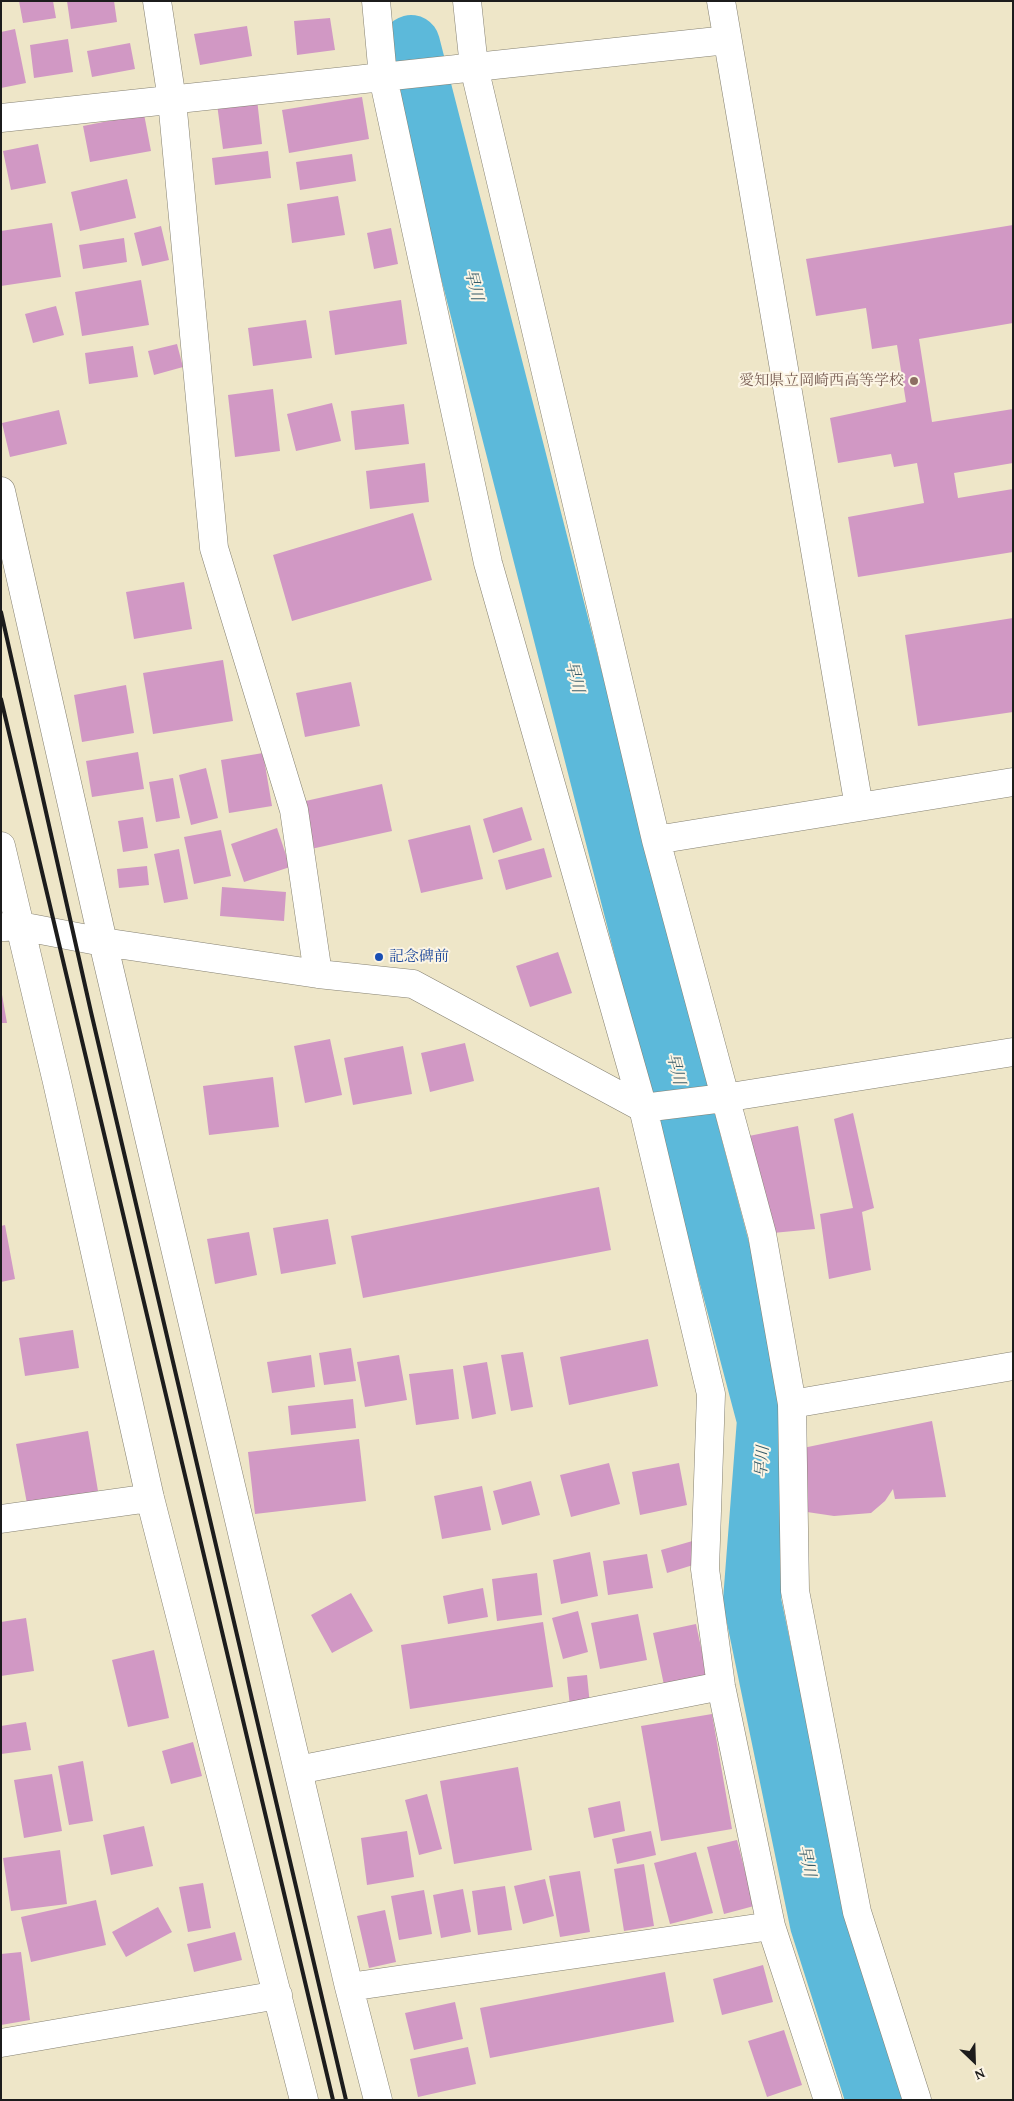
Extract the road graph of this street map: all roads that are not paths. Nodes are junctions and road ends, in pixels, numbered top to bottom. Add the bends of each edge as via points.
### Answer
1 (156, 1) edge
2 (376, 1) edge
3 (467, 1) edge
4 (721, 1) edge
5 (728, 40) junction
6 (474, 67) junction
7 (383, 77) junction
8 (172, 100) junction
9 (1, 118) edge
10 (1, 492) edge
11 (1013, 782) edge
12 (859, 807) junction
13 (656, 840) junction
14 (1, 846) edge
15 (11, 926) edge
16 (103, 942) junction
17 (318, 974) junction
18 (1013, 1052) edge
19 (724, 1098) junction
20 (643, 1108) junction
21 (1013, 1366) edge
22 (792, 1404) junction
23 (150, 1498) junction
24 (1, 1519) edge
25 (721, 1686) junction
26 (298, 1770) junction
27 (771, 1926) junction
28 (349, 1986) junction
29 (278, 1995) junction
30 (1, 2043) edge
31 (304, 2100) edge
32 (378, 2100) edge
33 (828, 2100) edge
34 (917, 2100) edge

1 - 8 street
2 - 7 street
3 - 6 street
4 - 5 street
5 - 6 street
5 - 12 street
6 - 7 street
6 - 13 street
7 - 8 street
7 - 20 street via 488,563
8 - 9 street
8 - 17 street via 214,548 294,810
10 - 16 street
11 - 12 street
12 - 13 street
13 - 19 street
14 - 15 street
15 - 16 street
15 - 23 street
16 - 17 street
16 - 26 street
17 - 20 street via 413,984
18 - 19 street
19 - 20 street
19 - 22 street via 762,1234
20 - 25 street via 712,1394 705,1569
21 - 22 street
22 - 34 street via 795,1591 857,1912
23 - 24 street
23 - 29 street
25 - 26 street
25 - 27 street
26 - 28 street
27 - 28 street
27 - 33 street
28 - 32 street
29 - 30 street
29 - 31 street

